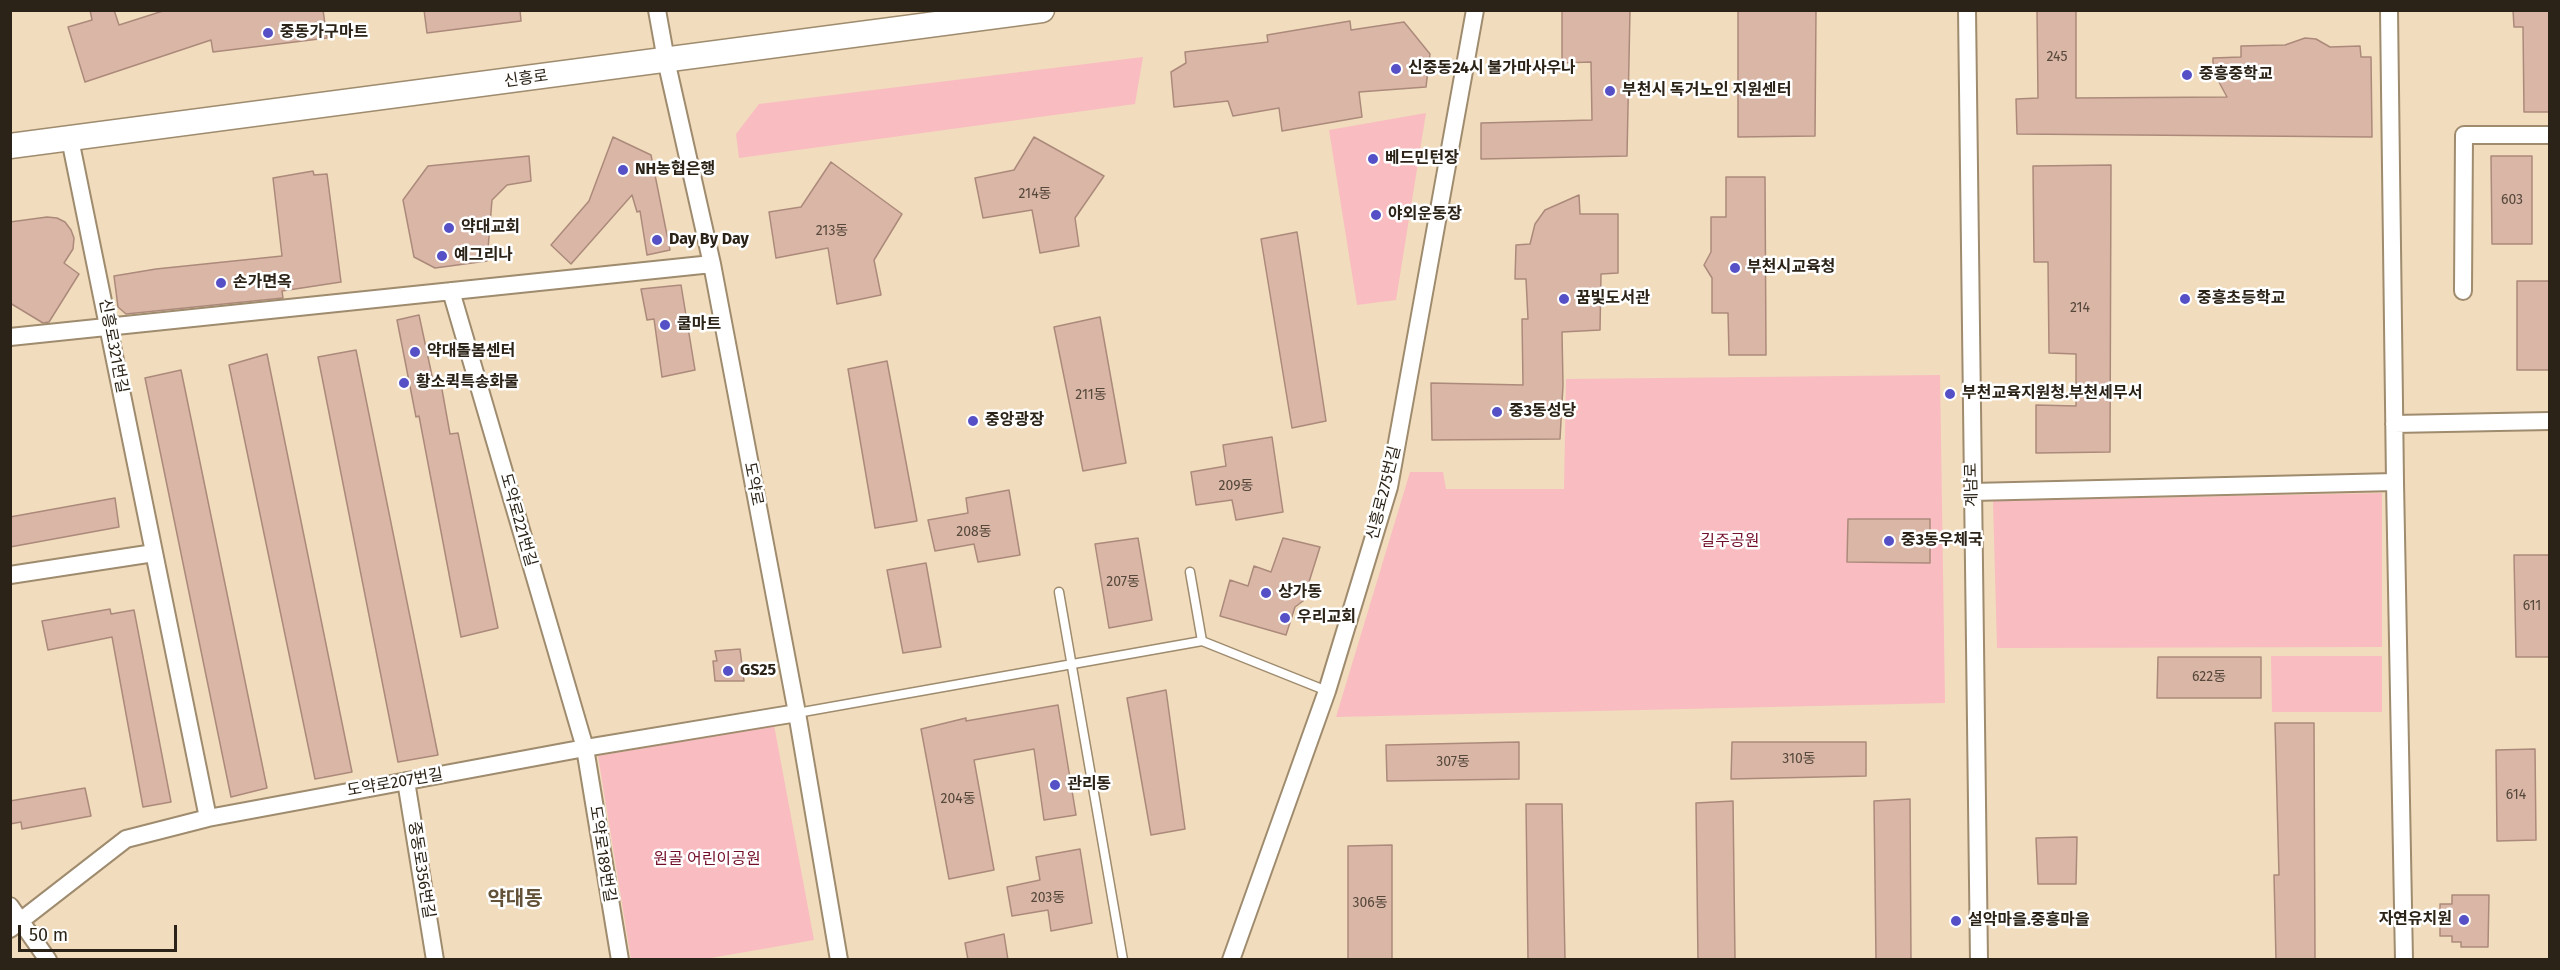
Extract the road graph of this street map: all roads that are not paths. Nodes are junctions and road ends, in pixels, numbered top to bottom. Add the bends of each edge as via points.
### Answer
1 (657, 10) edge
2 (1042, 10) edge
3 (1475, 10) edge
4 (1967, 10) edge
5 (2389, 10) edge
6 (1000, 13) edge
7 (666, 60) junction
8 (2550, 135) edge
9 (70, 140) junction
10 (10, 146) edge
11 (712, 264) junction
12 (451, 291) junction
13 (2463, 291) dead end
14 (109, 328) junction
15 (10, 337) edge
16 (2550, 421) edge
17 (2394, 424) junction
18 (2395, 482) junction
19 (1972, 492) junction
20 (154, 553) junction
21 (1190, 572) dead end
22 (10, 575) edge
23 (1059, 592) dead end
24 (1202, 641) junction
25 (1072, 664) junction
26 (1327, 691) junction
27 (796, 713) junction
28 (585, 748) junction
29 (406, 781) junction
30 (208, 818) junction
31 (10, 906) edge
32 (16, 925) edge
33 (48, 960) edge
34 (435, 960) edge
35 (620, 960) edge
36 (839, 960) edge
37 (1123, 960) edge
38 (1231, 960) edge
39 (1979, 960) edge
40 (2404, 960) edge

1 - 7 street, 도약로
2 - 6 street, 신흥로
3 - 26 street, 신흥로275번길 via 1389,486
4 - 19 street, 계남로
5 - 17 street
6 - 7 street, 신흥로
7 - 9 street, 신흥로
7 - 11 street, 도약로
8 - 13 street via 2464,135
9 - 10 street, 신흥로
9 - 14 street, 신흥로321번길
11 - 12 street
11 - 27 street, 도약로
12 - 14 street
12 - 28 street, 도약로221번길
14 - 15 street
14 - 20 street, 신흥로321번길
16 - 17 street
17 - 18 street
18 - 19 street
18 - 40 street
19 - 39 street, 계남로
20 - 22 street
20 - 30 street, 신흥로321번길
21 - 24 lane
23 - 25 lane
24 - 25 lane
24 - 26 lane
25 - 27 lane
25 - 37 lane
26 - 38 street, 신흥로275번길
27 - 28 street, 도약로207번길
27 - 36 street, 도약로
28 - 29 street, 도약로207번길
28 - 35 street, 도약로189번길
29 - 30 street, 도약로207번길
29 - 34 street, 중동로356번길
30 - 32 street, 도약로207번길 via 126,839
31 - 32 street
32 - 33 street

